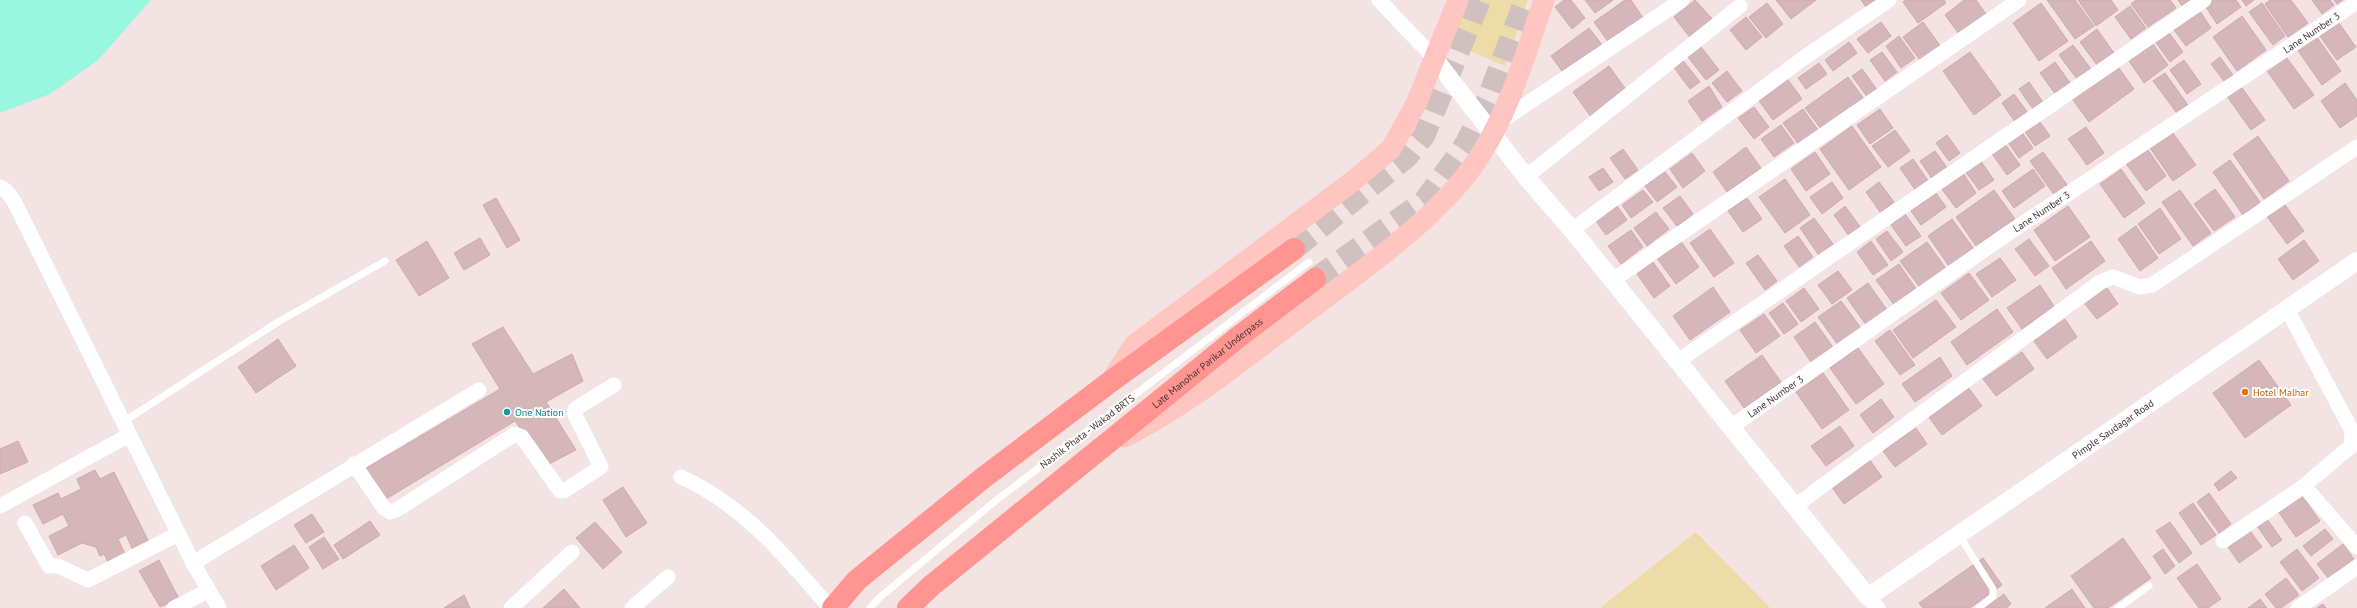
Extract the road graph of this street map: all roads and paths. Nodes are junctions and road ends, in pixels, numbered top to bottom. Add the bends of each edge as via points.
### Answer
1 (1379, 0) edge
2 (1458, 0) edge
3 (1544, 0) edge
4 (1682, 0) edge
5 (1889, 0) edge
6 (2019, 0) edge
7 (2204, 0) edge
8 (2357, 2) edge
9 (1740, 6) dead end
10 (1434, 58) junction
11 (1495, 128) junction
12 (2357, 147) edge
13 (1526, 177) junction
14 (0, 187) edge
15 (1572, 230) junction
16 (385, 261) dead end
17 (2357, 261) edge
18 (1306, 263) junction
19 (1613, 280) junction
20 (2287, 309) junction
21 (1678, 360) junction
22 (1110, 382) junction
23 (614, 385) dead end
24 (480, 390) dead end
25 (1731, 427) junction
26 (126, 428) junction
27 (1101, 448) junction
28 (354, 464) junction
29 (681, 477) dead end
30 (2304, 486) junction
31 (0, 506) edge
32 (1795, 506) junction
33 (25, 523) dead end
34 (178, 534) junction
35 (1959, 534) junction
36 (2223, 541) dead end
37 (2357, 547) edge
38 (572, 552) dead end
39 (193, 563) junction
40 (2357, 567) edge
41 (668, 577) dead end
42 (2149, 586) dead end
43 (208, 591) junction
44 (1873, 603) edge
45 (174, 608) edge
46 (219, 608) edge
47 (511, 608) edge
48 (632, 608) edge
49 (830, 608) edge
50 (833, 608) edge
51 (870, 608) edge
52 (908, 608) edge
53 (1979, 608) edge
54 (2118, 608) edge
55 (2298, 608) edge

1 - 10 street
2 - 10 main road
3 - 11 main road via 1506,108
4 - 11 street
5 - 15 street via 1804,57
6 - 19 street
7 - 21 street
8 - 25 street, Lane Number 3 via 2007,234
9 - 13 street
10 - 11 street
10 - 22 main road via 1416,104 1391,149 1353,181 1134,345
11 - 13 street
11 - 27 main road via 1481,155 1444,202 1370,263 1181,404 1142,428
12 - 32 street via 2152,285 2140,287 2113,277 2100,282
13 - 15 street
14 - 26 street via 7,191 15,203
15 - 19 street
16 - 26 lane via 278,322
17 - 20 street, Pimple Saudagar Road
18 - 22 main road
18 - 27 main road, Late Manohar Parikar Underpass via 1236,338
18 - 51 lane, Nashik Phata - Wakad BRTS via 994,502
19 - 21 street
20 - 30 street via 2352,431 2351,446
20 - 35 street, Pimple Saudagar Road
21 - 25 street
22 - 50 main road via 983,478 863,576
23 - 28 street via 575,410 574,413 601,467 564,491 560,491 519,435 515,434 390,512 384,508
24 - 28 street
25 - 32 street
26 - 31 street
26 - 34 street
27 - 52 main road, Late Manohar Parikar Underpass via 937,581
28 - 39 street
29 - 49 street via 723,499 762,532 796,567
30 - 36 street
30 - 37 street
32 - 44 street
33 - 34 street via 49,566 58,566 88,580
34 - 39 street
35 - 44 street, Pimple Saudagar Road
35 - 53 lane via 1993,589 1993,596
38 - 47 street
39 - 43 street
40 - 55 street
41 - 48 street
42 - 54 lane
43 - 45 street
43 - 46 street

